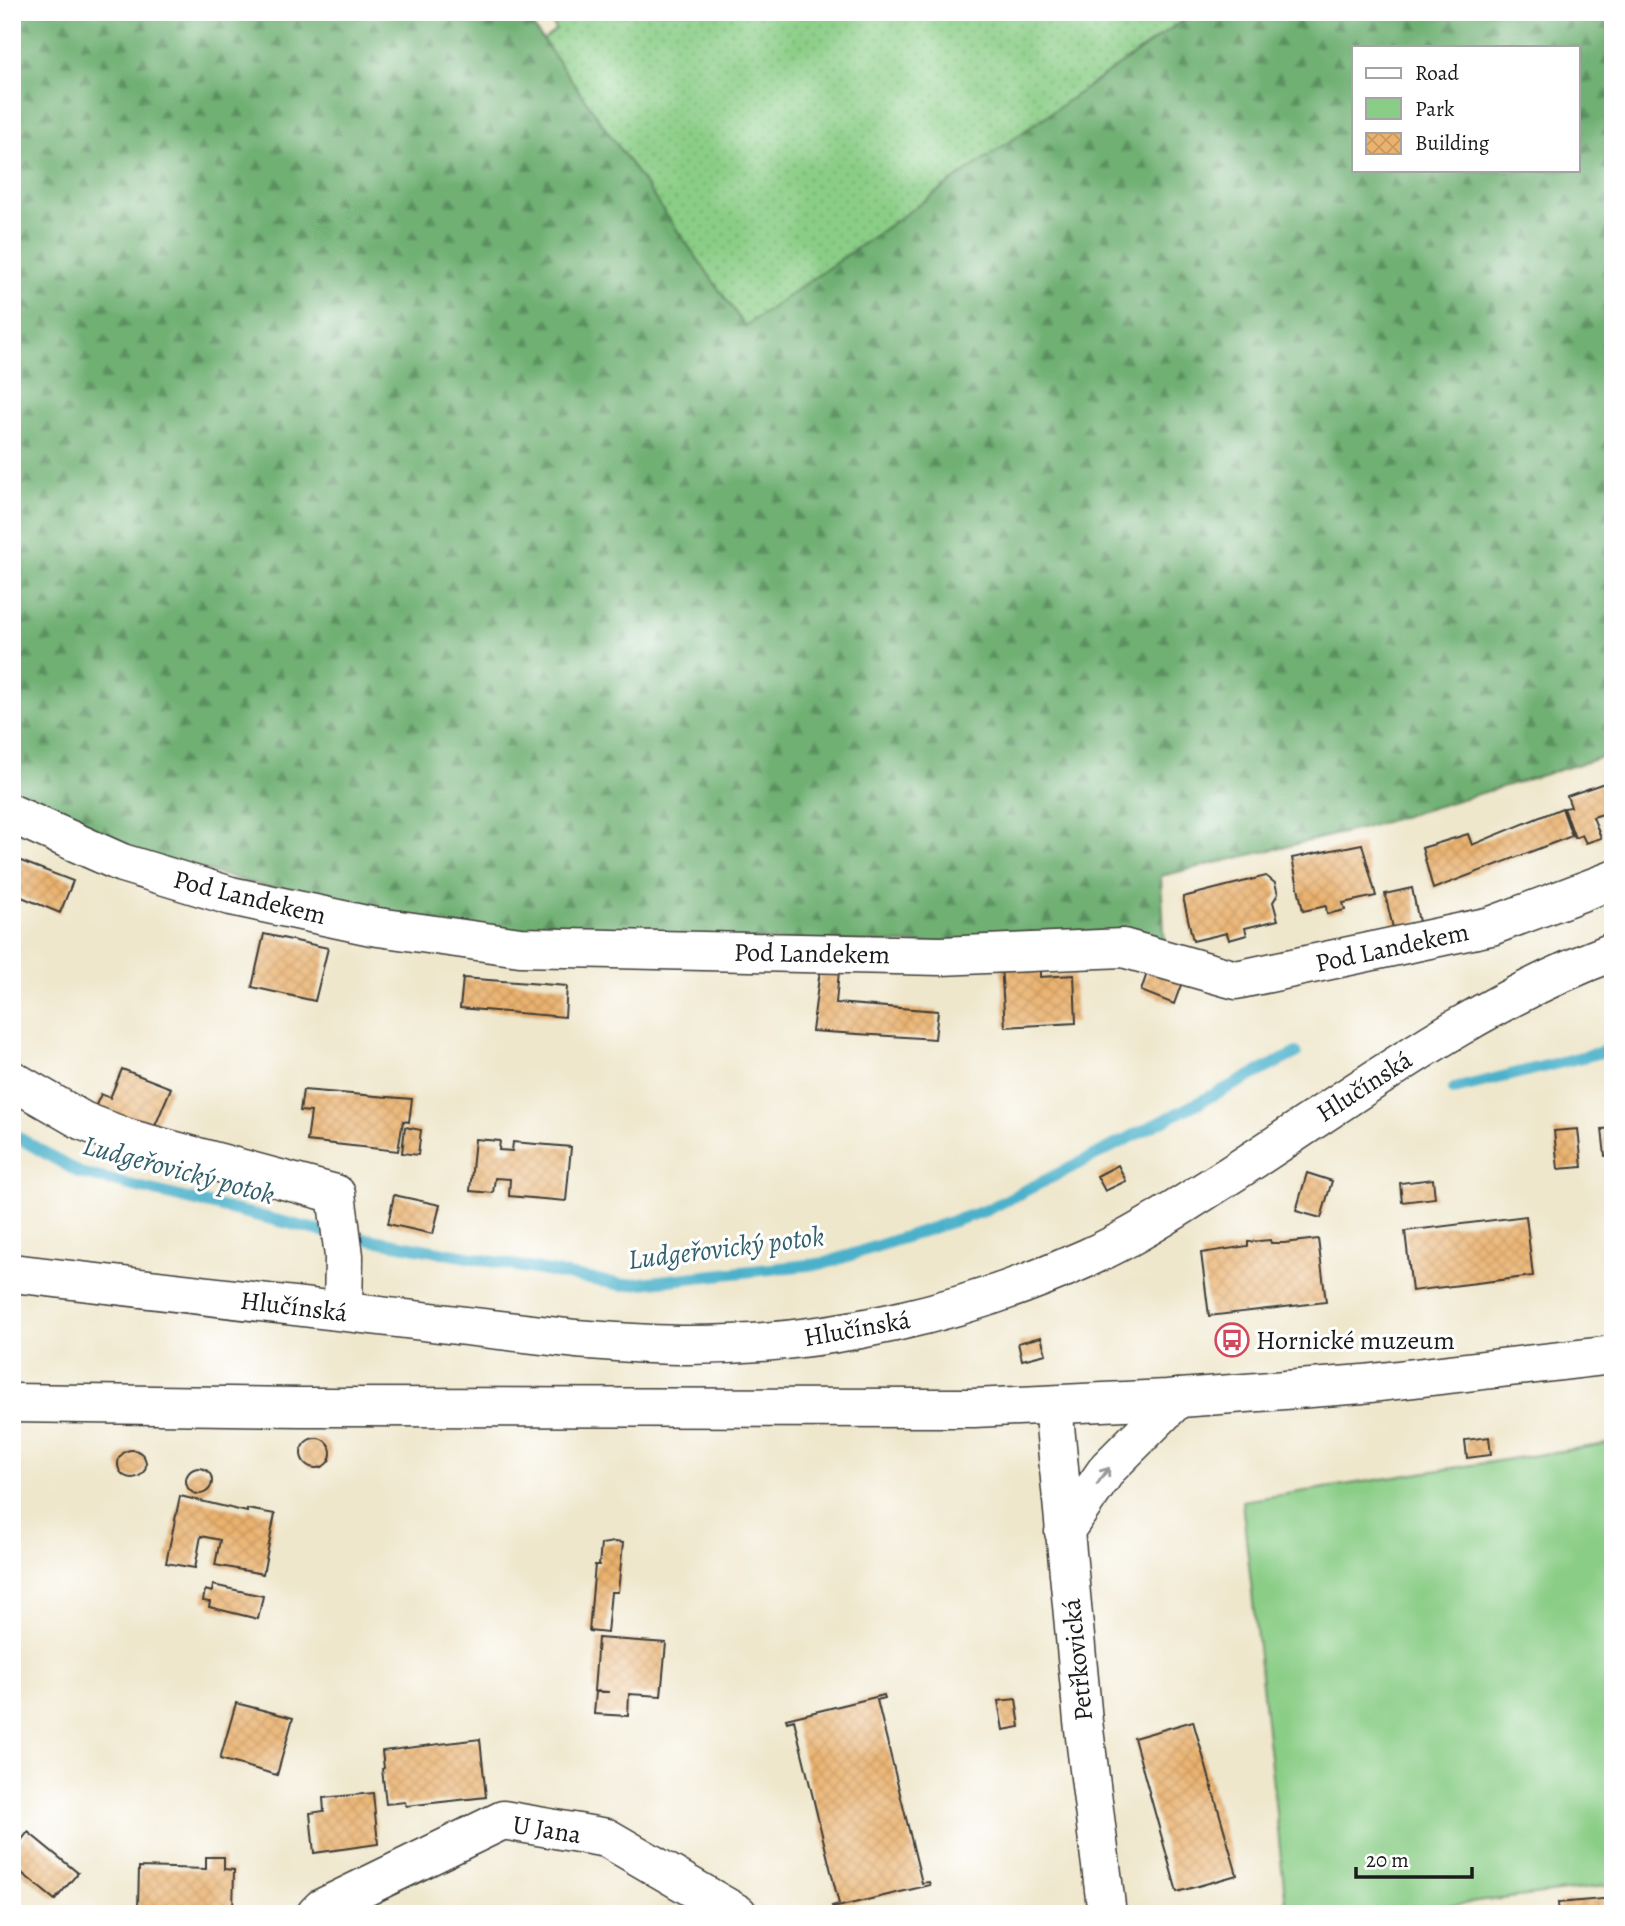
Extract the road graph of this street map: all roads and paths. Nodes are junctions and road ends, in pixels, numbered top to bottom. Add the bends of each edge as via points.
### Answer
1 (12, 814) edge
2 (1613, 880) edge
3 (1613, 952) edge
4 (12, 1080) edge
5 (12, 1273) edge
6 (343, 1311) junction
7 (1613, 1355) edge
8 (1178, 1398) junction
9 (12, 1403) edge
10 (1053, 1405) junction
11 (1064, 1532) junction
12 (316, 1914) edge
13 (738, 1914) edge
14 (1107, 1914) edge

1 - 2 street, Pod Landekem via 122,863 231,896 371,926 520,947 941,956 1123,948 1236,980 1491,926
3 - 6 street, Hlučínská via 1521,991 1415,1052 1198,1196 1090,1257 1027,1284 929,1315 795,1339 692,1345 576,1339
4 - 6 street via 83,1121 127,1138 336,1194
5 - 6 street, Hlučínská
7 - 8 street via 1363,1384
8 - 10 street
11 -> 8 street via 1108,1468
9 - 10 street via 879,1409
10 - 11 street, Petřkovická
11 - 14 street, Petřkovická
12 - 13 street, U Jana via 503,1820 607,1838

